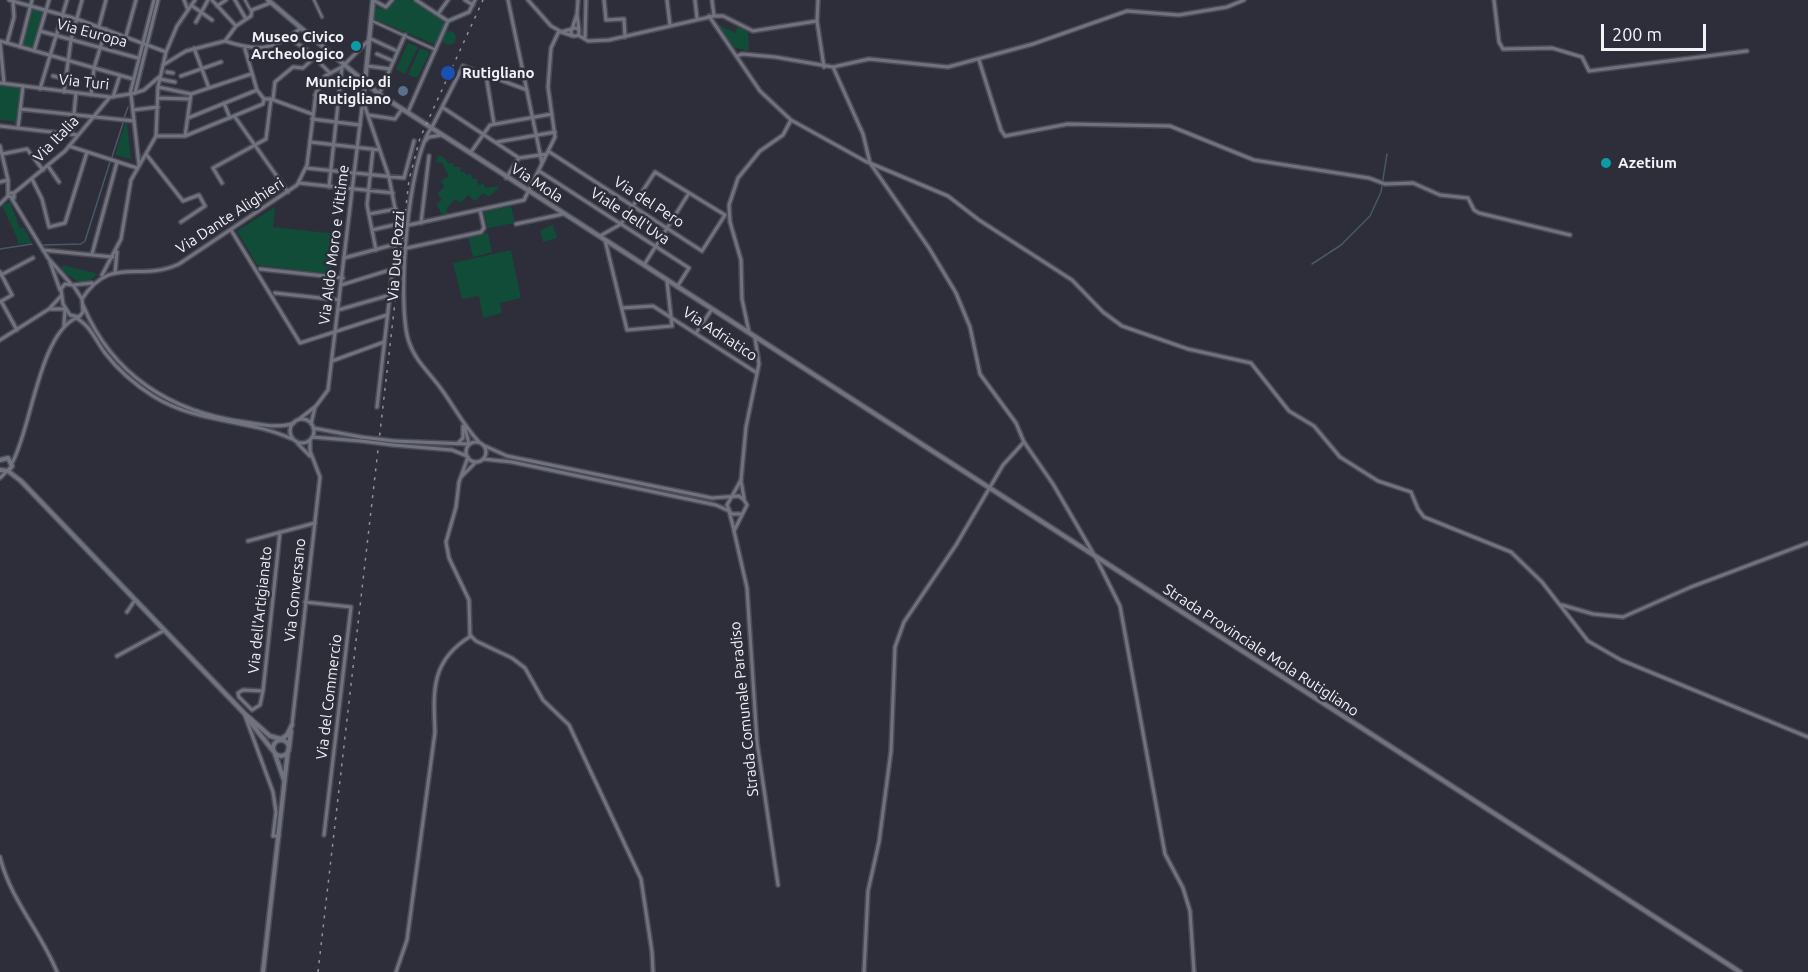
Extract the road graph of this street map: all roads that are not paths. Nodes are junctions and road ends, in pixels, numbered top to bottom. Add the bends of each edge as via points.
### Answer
1 (9, 0) edge
2 (32, 0) edge
3 (49, 0) edge
4 (67, 0) edge
5 (82, 0) edge
6 (106, 0) edge
7 (136, 0) edge
8 (156, 0) edge
9 (184, 0) edge
10 (195, 0) edge
11 (210, 0) edge
12 (226, 0) edge
13 (235, 0) edge
14 (245, 0) edge
15 (314, 0) edge
16 (373, 0) edge
17 (393, 0) edge
18 (416, 0) edge
19 (448, 0) edge
20 (465, 0) edge
21 (475, 0) edge
22 (508, 0) edge
23 (528, 0) edge
24 (578, 0) edge
25 (586, 0) edge
26 (604, 0) edge
27 (668, 0) edge
28 (695, 0) edge
29 (712, 0) edge
30 (818, 0) edge
31 (1244, 0) edge
32 (1494, 0) edge
33 (13, 1) edge
34 (269, 2) edge
35 (422, 2) edge
36 (191, 5) junction
37 (473, 5) junction
38 (31, 6) junction
39 (217, 6) junction
40 (46, 10) junction
41 (188, 10) junction
42 (251, 11) junction
43 (201, 12) junction
44 (438, 14) junction
45 (577, 14) junction
46 (63, 15) junction
47 (322, 16) dead end
48 (709, 16) junction
49 (714, 16) junction
50 (697, 18) junction
51 (77, 19) junction
52 (246, 19) junction
53 (212, 20) dead end
54 (370, 20) junction
55 (448, 21) junction
56 (817, 21) junction
57 (195, 22) dead end
58 (670, 25) junction
59 (99, 26) junction
60 (236, 26) junction
61 (301, 28) junction
62 (106, 29) junction
63 (572, 29) junction
64 (579, 30) junction
65 (40, 31) junction
66 (560, 32) junction
67 (405, 35) junction
68 (578, 35) junction
69 (56, 36) junction
70 (126, 36) junction
71 (573, 36) junction
72 (288, 38) junction
73 (585, 38) junction
74 (625, 38) junction
75 (368, 39) junction
76 (71, 40) junction
77 (225, 41) junction
78 (0, 42) edge
79 (144, 43) junction
80 (7, 44) junction
81 (20, 47) junction
82 (100, 48) junction
83 (194, 48) junction
84 (245, 48) junction
85 (436, 50) junction
86 (34, 51) junction
87 (397, 51) junction
88 (1747, 51) dead end
89 (166, 52) junction
90 (377, 54) dead end
91 (50, 56) junction
92 (737, 56) junction
93 (315, 57) junction
94 (138, 58) junction
95 (68, 60) junction
96 (979, 60) junction
97 (393, 61) junction
98 (220, 62) dead end
99 (343, 66) junction
100 (367, 66) junction
101 (824, 66) junction
102 (832, 67) junction
103 (94, 68) junction
104 (201, 68) junction
105 (390, 69) junction
106 (164, 70) junction
107 (173, 73) dead end
108 (330, 73) junction
109 (251, 74) junction
110 (120, 75) junction
111 (486, 75) junction
112 (53, 76) dead end
113 (181, 76) dead end
114 (160, 77) junction
115 (66, 79) junction
116 (133, 79) junction
117 (175, 82) dead end
118 (2, 83) edge
119 (365, 83) junction
120 (23, 86) junction
121 (158, 87) junction
122 (40, 88) junction
123 (209, 88) junction
124 (257, 90) junction
125 (527, 90) junction
126 (64, 92) junction
127 (76, 93) junction
128 (132, 94) junction
129 (191, 94) junction
130 (379, 94) junction
131 (91, 95) junction
132 (315, 95) junction
133 (111, 97) junction
134 (158, 98) junction
135 (339, 98) junction
136 (190, 99) junction
137 (264, 99) junction
138 (272, 99) junction
139 (363, 101) junction
140 (224, 104) junction
141 (158, 107) junction
142 (442, 107) junction
143 (20, 109) junction
144 (402, 109) junction
145 (133, 110) junction
146 (408, 112) junction
147 (74, 114) junction
148 (312, 114) junction
149 (552, 114) junction
150 (368, 115) junction
151 (94, 117) junction
152 (235, 117) junction
153 (533, 117) junction
154 (188, 118) junction
155 (230, 119) junction
156 (312, 119) junction
157 (791, 120) junction
158 (134, 121) junction
159 (336, 122) junction
160 (494, 124) junction
161 (360, 125) junction
162 (0, 126) edge
163 (432, 127) junction
164 (18, 128) junction
165 (555, 132) junction
166 (72, 134) junction
167 (77, 135) junction
168 (442, 135) junction
169 (483, 135) junction
170 (536, 135) junction
171 (156, 136) junction
172 (185, 136) junction
173 (414, 141) dead end
174 (309, 142) junction
175 (495, 142) junction
176 (423, 143) junction
177 (255, 145) junction
178 (334, 145) junction
179 (0, 146) edge
180 (69, 146) junction
181 (357, 147) junction
182 (373, 149) junction
183 (380, 150) junction
184 (87, 152) junction
185 (547, 152) junction
186 (2, 154) junction
187 (146, 154) junction
188 (470, 154) junction
189 (540, 155) junction
190 (429, 156) dead end
191 (519, 158) junction
192 (117, 162) junction
193 (542, 163) junction
194 (870, 163) junction
195 (48, 166) junction
196 (138, 166) junction
197 (306, 168) junction
198 (43, 170) junction
199 (331, 171) junction
200 (539, 171) junction
201 (354, 173) junction
202 (370, 175) junction
203 (389, 177) junction
204 (507, 178) junction
205 (32, 179) junction
206 (8, 180) junction
207 (0, 182) edge
208 (59, 182) dead end
209 (222, 183) dead end
210 (299, 183) junction
211 (329, 187) junction
212 (352, 189) junction
213 (369, 191) junction
214 (288, 192) junction
215 (529, 192) junction
216 (689, 193) junction
217 (393, 194) junction
218 (12, 195) junction
219 (0, 204) edge
220 (632, 206) junction
221 (396, 209) junction
222 (480, 210) junction
223 (369, 214) junction
224 (563, 214) junction
225 (181, 222) dead end
226 (421, 223) junction
227 (398, 224) junction
228 (516, 224) dead end
229 (621, 224) junction
230 (409, 225) junction
231 (668, 228) junction
232 (231, 230) junction
233 (372, 230) junction
234 (1570, 235) dead end
235 (600, 237) junction
236 (605, 240) junction
237 (396, 244) junction
238 (656, 247) junction
239 (407, 248) junction
240 (42, 250) junction
241 (117, 250) junction
242 (376, 250) junction
243 (92, 254) junction
244 (113, 257) junction
245 (33, 258) dead end
246 (48, 258) junction
247 (344, 258) junction
248 (110, 263) junction
249 (644, 265) junction
250 (260, 269) dead end
251 (393, 269) junction
252 (113, 273) junction
253 (1, 274) edge
254 (102, 275) junction
255 (343, 278) junction
256 (667, 280) junction
257 (94, 282) junction
258 (72, 284) junction
259 (341, 285) junction
260 (677, 287) junction
261 (275, 293) dead end
262 (60, 294) junction
263 (390, 295) junction
264 (82, 299) junction
265 (339, 300) junction
266 (0, 302) edge
267 (83, 305) junction
268 (622, 308) junction
269 (49, 309) junction
270 (65, 309) junction
271 (711, 309) junction
272 (338, 310) junction
273 (387, 315) junction
274 (670, 316) junction
275 (76, 318) junction
276 (17, 330) junction
277 (63, 330) junction
278 (336, 332) junction
279 (696, 333) junction
280 (750, 334) junction
281 (755, 338) junction
282 (0, 340) edge
283 (384, 342) junction
284 (770, 347) joint
285 (332, 361) junction
286 (757, 373) junction
287 (316, 406) junction
288 (377, 407) dead end
289 (296, 421) junction
290 (462, 421) junction
291 (465, 426) junction
292 (312, 427) junction
293 (311, 438) junction
294 (361, 439) junction
295 (294, 440) junction
296 (479, 442) junction
297 (1024, 442) junction
298 (393, 443) junction
299 (457, 444) junction
300 (469, 444) junction
301 (485, 446) junction
302 (18, 452) junction
303 (467, 457) junction
304 (2, 458) edge
305 (313, 459) junction
306 (483, 459) junction
307 (476, 462) junction
308 (12, 465) junction
309 (0, 470) edge
310 (7, 472) junction
311 (0, 478) edge
312 (460, 478) junction
313 (741, 480) junction
314 (21, 481) junction
315 (989, 489) junction
316 (732, 497) junction
317 (744, 500) junction
318 (729, 512) junction
319 (743, 514) junction
320 (315, 524) junction
321 (734, 531) junction
322 (280, 532) junction
323 (248, 541) dead end
324 (1808, 543) edge
325 (1096, 558) junction
326 (135, 600) junction
327 (305, 602) junction
328 (1560, 604) junction
329 (127, 612) dead end
330 (163, 631) junction
331 (471, 636) junction
332 (117, 656) dead end
333 (263, 691) junction
334 (244, 713) junction
335 (292, 725) junction
336 (1808, 737) edge
337 (279, 740) junction
338 (288, 750) junction
339 (274, 752) junction
340 (284, 788) junction
341 (324, 835) dead end
342 (279, 836) junction
343 (0, 857) edge
344 (778, 885) dead end
345 (57, 972) edge
346 (263, 972) edge
347 (396, 972) edge
348 (653, 972) edge
349 (864, 972) edge
350 (1194, 972) edge
351 (1740, 972) edge

1 - 33 street
2 - 38 street
3 - 40 street
4 - 46 street
5 - 51 street
6 - 59 street
7 - 70 street
8 - 79 street
9 - 41 street
10 - 36 street
11 - 39 street
11 - 43 street
12 - 39 street
13 - 52 street
14 - 42 street
15 - 47 street
16 - 17 street via 386,7
16 - 54 main road
18 - 35 street
19 - 44 street
20 - 37 street
21 - 37 street
22 - 125 street
23 - 66 street
24 - 45 street
25 - 73 street
26 - 74 street via 606,20 624,19
27 - 58 street
28 - 50 street
29 - 49 street
30 - 56 street
31 - 96 street via 1179,15 1127,11
32 - 88 street via 1498,42 1503,49 1557,49 1582,57 1589,71
33 - 38 street
33 - 80 street via 14,17
34 - 42 street
34 - 61 main road, Via Mola
35 - 44 street
36 - 41 street
36 - 43 street
37 - 55 street via 469,12
38 - 40 street
38 - 81 street
39 - 60 street
40 - 46 street
40 - 65 street
41 - 89 street
42 - 52 street
43 - 53 street
43 - 57 street
44 - 55 street
45 - 63 street
45 - 64 street
46 - 51 street
46 - 69 street
48 - 49 street
48 - 50 street
48 - 92 street
49 - 56 street via 723,16 753,31
50 - 58 street
51 - 59 street
51 - 76 street
52 - 60 street
54 - 67 street
54 - 75 main road
55 - 85 street
56 - 101 street
58 - 74 street
59 - 62 street
60 - 77 street
61 - 72 street
61 - 99 main road, Via Mola
62 - 70 street
62 - 82 street
63 - 64 street
63 - 66 street
63 - 71 street
64 - 68 street
65 - 69 street, Via Europa
65 - 86 street
66 - 71 street
66 - 149 street via 551,48 548,87
67 - 85 street
67 - 87 street
68 - 71 street
68 - 73 street
69 - 76 street, Via Europa
69 - 91 street
70 - 79 street
72 - 84 street via 259,48
72 - 93 street
73 - 74 street
75 - 87 street
75 - 99 street, Via Dante Alighieri
75 - 100 main road
76 - 82 street, Via Europa
76 - 95 street
77 - 83 street
77 - 84 street
78 - 80 street
78 - 118 street
79 - 89 street
79 - 94 street
79 - 128 street
80 - 81 street
81 - 86 street
82 - 94 street, Via Europa
82 - 103 street
83 - 104 street
83 - 106 street
84 - 109 street
85 - 146 street
86 - 91 street
87 - 97 street
89 - 106 street
90 - 97 street
91 - 95 street
91 - 122 street
92 - 101 street via 775,57
92 - 157 street via 763,95
93 - 108 street
93 - 138 street via 303,68 293,67 275,82
94 - 116 street
95 - 103 street
95 - 115 street
96 - 102 street via 944,67 865,59
96 - 234 street via 1001,130 1007,136 1068,124 1170,126 1254,160 1370,178 1385,184 1413,183 1440,195 1468,198 1479,213
97 - 105 street
98 - 104 street
99 - 108 street, Via Dante Alighieri
99 - 119 main road, Via Mola
99 - 135 street
100 - 105 street
100 - 119 main road
101 - 102 street
102 - 194 street via 863,134
103 - 110 street
103 - 131 street
104 - 113 street
104 - 123 street
105 - 130 street
106 - 107 street
106 - 114 street
108 - 132 street, Via Dante Alighieri
109 - 123 street
109 - 124 street
110 - 116 street
110 - 133 street
111 - 125 street
111 - 142 street, Via Due Pozzi via 463,66
111 - 160 street
112 - 115 street
114 - 117 street
114 - 121 street
114 - 128 street, Via Turi
115 - 126 street
116 - 128 street
118 - 120 street, Via Turi
119 - 130 main road, Via Mola
119 - 139 street, Via Aldo Moro e Vittime
120 - 122 street, Via Turi
120 - 143 street
121 - 129 street
121 - 134 street
122 - 126 street, Via Turi
123 - 129 street
124 - 137 street
124 - 140 street
125 - 153 street
126 - 127 street, Via Turi
127 - 131 street, Via Turi
127 - 147 street
128 - 133 street, Via Turi
128 - 145 street
129 - 136 street
130 - 144 main road, Via Mola
131 - 133 street, Via Turi
132 - 135 street
132 - 148 street, Via Dante Alighieri
133 - 151 street, Via Italia
134 - 136 street
134 - 141 street
135 - 139 street
135 - 159 street
136 - 154 street
137 - 138 street
137 - 152 street via 263,105
138 - 148 street
138 - 177 street via 266,139
139 - 150 street
139 - 161 street, Via Aldo Moro e Vittime
140 - 154 street
140 - 155 street
141 - 145 street
141 - 171 street
142 - 163 street, Via Due Pozzi
142 - 169 street
143 - 147 street
143 - 164 street
144 - 146 main road, Via Mola
144 - 150 street via 395,119
145 - 158 street
146 - 163 main road, Via Mola
147 - 151 street
147 - 166 street
148 - 156 street, Via Dante Alighieri
149 - 153 street
149 - 165 street
150 - 183 street
151 - 158 street
151 - 167 street, Via Italia
152 - 155 street
152 - 177 street
153 - 160 street
153 - 170 street
154 - 172 street
155 - 172 street
156 - 159 street
156 - 174 street, Via Dante Alighieri
157 - 194 street
157 - 280 street via 783,135 760,151 740,174 731,197 729,215 741,260 742,299
158 - 196 street
159 - 161 street
159 - 178 street
160 - 169 street
161 - 181 street, Via Aldo Moro e Vittime
162 - 164 street
163 - 168 main road, Via Mola
163 - 176 street, Via Due Pozzi
164 - 166 street
165 - 170 street
165 - 185 street
166 - 167 street
167 - 180 street, Via Italia
168 - 176 street
168 - 188 main road, Via Mola
169 - 175 street
169 - 188 street
170 - 175 street
170 - 189 street
171 - 172 street
171 - 187 street
173 - 203 street via 404,178
174 - 178 street
174 - 197 street, Via Dante Alighieri
175 - 191 street
176 - 230 street, Via Due Pozzi via 415,171
177 - 209 street via 213,168
177 - 214 street
178 - 181 street
178 - 199 street
179 - 186 street
180 - 184 street
180 - 195 street, Via Italia
181 - 182 street
181 - 201 street, Via Aldo Moro e Vittime
182 - 183 street
182 - 202 street
183 - 203 street
184 - 192 street
184 - 205 street via 65,223 49,227
185 - 189 street
185 - 193 street
185 - 220 street, Via del Pero
186 - 198 street via 27,149
186 - 206 street
187 - 196 street
187 - 225 street via 183,201 199,195 205,206
188 - 204 main road, Via Mola
189 - 191 street
189 - 193 street
190 - 226 street
191 - 204 street
192 - 196 street
192 - 243 street
193 - 200 street
194 - 297 street via 952,285 970,327 980,374 1016,423
194 - 328 street via 948,196 1072,280 1122,326 1188,349 1251,363 1289,411 1314,426 1340,457 1378,481 1411,492 1424,517 1511,552
195 - 198 street, Via Italia
195 - 208 street
196 - 241 street via 131,180
197 - 199 street
197 - 210 street, Via Dante Alighieri
198 - 205 street, Via Italia
199 - 201 street
199 - 211 street
200 - 215 street
200 - 229 street, Viale dell'Uva
201 - 202 street
201 - 212 street, Via Aldo Moro e Vittime
202 - 203 street
202 - 213 street
203 - 217 street
204 - 215 main road, Via Mola
205 - 218 street, Via Italia
206 - 207 street
206 - 218 street
210 - 211 street
210 - 214 street, Via Dante Alighieri
211 - 212 street
212 - 213 street
212 - 247 street, Via Aldo Moro e Vittime
213 - 217 street
213 - 223 street
214 - 232 street, Via Dante Alighieri
215 - 222 street via 524,200
215 - 224 main road, Via Mola
216 - 220 street via 655,172
216 - 231 street
216 - 231 street, Via del Pero via 725,215 702,250
217 - 221 street
218 - 219 street, Via Italia
218 - 240 street
220 - 229 street
220 - 231 street, Via del Pero
221 - 223 street
221 - 227 street
222 - 226 street
222 - 239 street via 484,228 481,232
223 - 233 street
224 - 228 street
224 - 235 main road, Via Mola
226 - 230 street
227 - 233 street
227 - 237 street
229 - 235 street
229 - 238 street, Viale dell'Uva
230 - 239 street, Via Due Pozzi
231 - 238 street
232 - 252 street, Via Dante Alighieri via 169,268
232 - 278 street via 300,343
233 - 242 street
235 - 236 main road, Via Mola
236 - 249 main road, Via Mola
236 - 268 street
237 - 242 street
237 - 251 street
238 - 249 street
238 - 260 street, Viale dell'Uva via 689,268
239 - 290 street, Via Due Pozzi via 403,292 408,341
240 - 243 street
240 - 246 street
241 - 244 street
241 - 252 street
242 - 247 street
243 - 244 street
244 - 248 street
245 - 253 street
246 - 258 street
246 - 262 street
247 - 255 street, Via Aldo Moro e Vittime
248 - 252 street
248 - 254 street
249 - 256 main road, Via Mola
250 - 255 street
251 - 259 street
251 - 263 street
252 - 254 street, Via Dante Alighieri
253 - 266 street via 12,296
254 - 257 street
255 - 259 street, Via Aldo Moro e Vittime
256 - 260 main road, Via Mola
256 - 274 street
257 - 258 street
257 - 264 street
258 - 262 street via 65,284
258 - 264 street
259 - 265 street, Via Aldo Moro e Vittime
260 - 271 main road, Via Mola
261 - 265 street
262 - 269 street
262 - 270 street
263 - 272 street
263 - 273 street
264 - 267 street
265 - 272 street, Via Aldo Moro e Vittime
266 - 276 street
267 - 275 street via 82,314
267 - 289 street via 116,360 160,396 188,410 229,420 266,426
268 - 274 street, Via Adriatico via 653,306
268 - 274 street via 627,330 672,326
269 - 270 street
269 - 276 street
270 - 275 street
270 - 277 street
271 - 279 street
271 - 280 main road, Via Mola
272 - 278 street, Via Aldo Moro e Vittime
273 - 278 street
273 - 283 street
274 - 279 street, Via Adriatico
275 - 277 street
275 - 295 street via 85,323 120,370 161,401 195,416 269,430
276 - 282 street
277 - 302 street via 39,379
278 - 285 street, Via Aldo Moro e Vittime
279 - 286 street, Via Adriatico
280 - 281 main road, Via Mola
281 - 284 main road, Via Mola
281 - 286 street
283 - 285 street
283 - 288 street
284 - 315 main road, Strada Provinciale Mola Rutigliano
285 - 287 street, Via Aldo Moro e Vittime via 328,390
286 - 313 street
287 - 289 street, Via Aldo Moro e Vittime
287 - 292 street, Via Aldo Moro e Vittime
289 - 292 street via 306,421
289 - 295 street via 290,430
290 - 291 street, Via Due Pozzi
290 - 299 street via 464,433
291 - 296 street, Via Due Pozzi
291 - 300 street, Via Due Pozzi
292 - 293 street
292 - 294 street
293 - 294 street
293 - 295 street via 301,443
293 - 305 street, Via Conversano
294 - 298 street, bridge
295 - 305 street
296 - 300 street
296 - 301 street
297 - 315 street via 1006,460
297 - 325 street
298 - 299 street
298 - 303 street via 452,450
299 - 300 street
300 - 303 street
301 - 306 street
301 - 316 street via 507,456 567,469 712,498
302 - 304 street
302 - 308 street
303 - 307 street
303 - 312 street
304 - 308 main road
305 - 320 street, Via Conversano via 320,477
306 - 307 street
306 - 318 street via 656,491 716,505
307 - 312 street
308 - 310 main road
308 - 314 main road
309 - 310 main road
310 - 311 street
310 - 314 main road
312 - 331 street via 446,542 449,558 469,600
313 - 316 street
313 - 317 street
314 - 326 main road
315 - 325 main road, Strada Provinciale Mola Rutigliano
315 - 349 street via 904,622 895,647 891,751 868,891
316 - 317 street
316 - 318 street
317 - 319 street
318 - 319 street
318 - 321 street, Strada Comunale Paradiso
319 - 321 street
320 - 322 street, Via dell'Artigianato
320 - 327 street, Via Conversano
321 - 344 street, Strada Comunale Paradiso via 747,588 758,742
322 - 323 street, Via dell'Artigianato
322 - 333 street, Via dell'Artigianato
324 - 328 street via 1623,617 1593,614
325 - 350 street via 1122,613 1166,854 1190,911
325 - 351 main road, Strada Provinciale Mola Rutigliano
326 - 329 street
326 - 330 main road
327 - 335 street, Via Conversano
327 - 341 street, Via del Commercio via 351,607
328 - 336 street via 1588,641 1621,660
330 - 332 street
330 - 334 main road
331 - 347 street via 447,654 439,668 435,732 411,915 406,947
331 - 348 street via 525,668 543,700 569,725 641,879
333 - 333 street, Via dell'Artigianato via 255,710 238,693 243,690
334 - 337 main road
334 - 339 main road
334 - 342 street via 270,780 276,804 273,836
335 - 337 main road
335 - 338 main road
337 - 338 main road via 285,742
337 - 339 main road via 273,745
338 - 339 main road via 281,756
338 - 340 main road
339 - 340 main road via 282,769
340 - 342 main road
342 - 346 main road
343 - 345 street via 5,878 48,948

